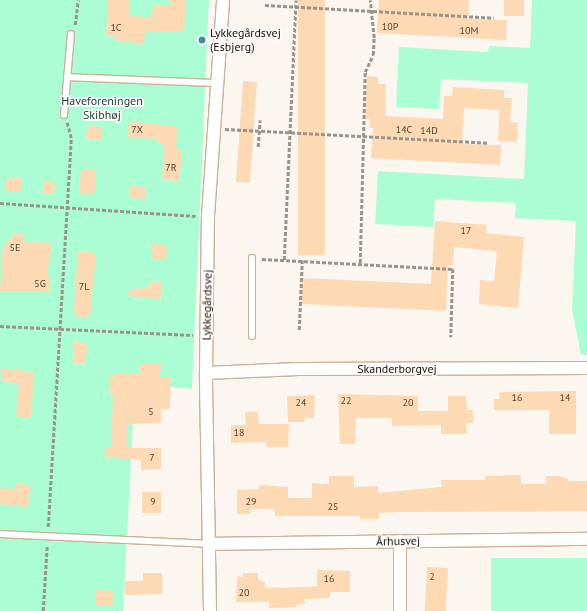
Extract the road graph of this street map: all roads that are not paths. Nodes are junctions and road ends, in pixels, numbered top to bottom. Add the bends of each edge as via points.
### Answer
1 (223, 0) edge
2 (71, 34) road end
3 (67, 77) junction
4 (217, 83) junction
5 (64, 115) road end
6 (252, 258) road end
7 (252, 336) dead end
8 (587, 368) edge
9 (206, 373) junction
10 (0, 534) edge
11 (587, 539) edge
12 (400, 541) junction
13 (209, 544) junction
14 (210, 611) edge
15 (400, 611) edge

1 - 4 street, Lykkegårdsvej
2 - 3 lane
3 - 4 lane
3 - 5 lane
4 - 9 street, Lykkegårdsvej via 208,216
6 - 7 lane
8 - 9 street, Skanderborgvej via 298,369
9 - 13 street, Lykkegårdsvej
10 - 13 lane
11 - 12 street, Århusvej
12 - 13 street, Århusvej
12 - 15 street
13 - 14 street, Lykkegårdsvej

